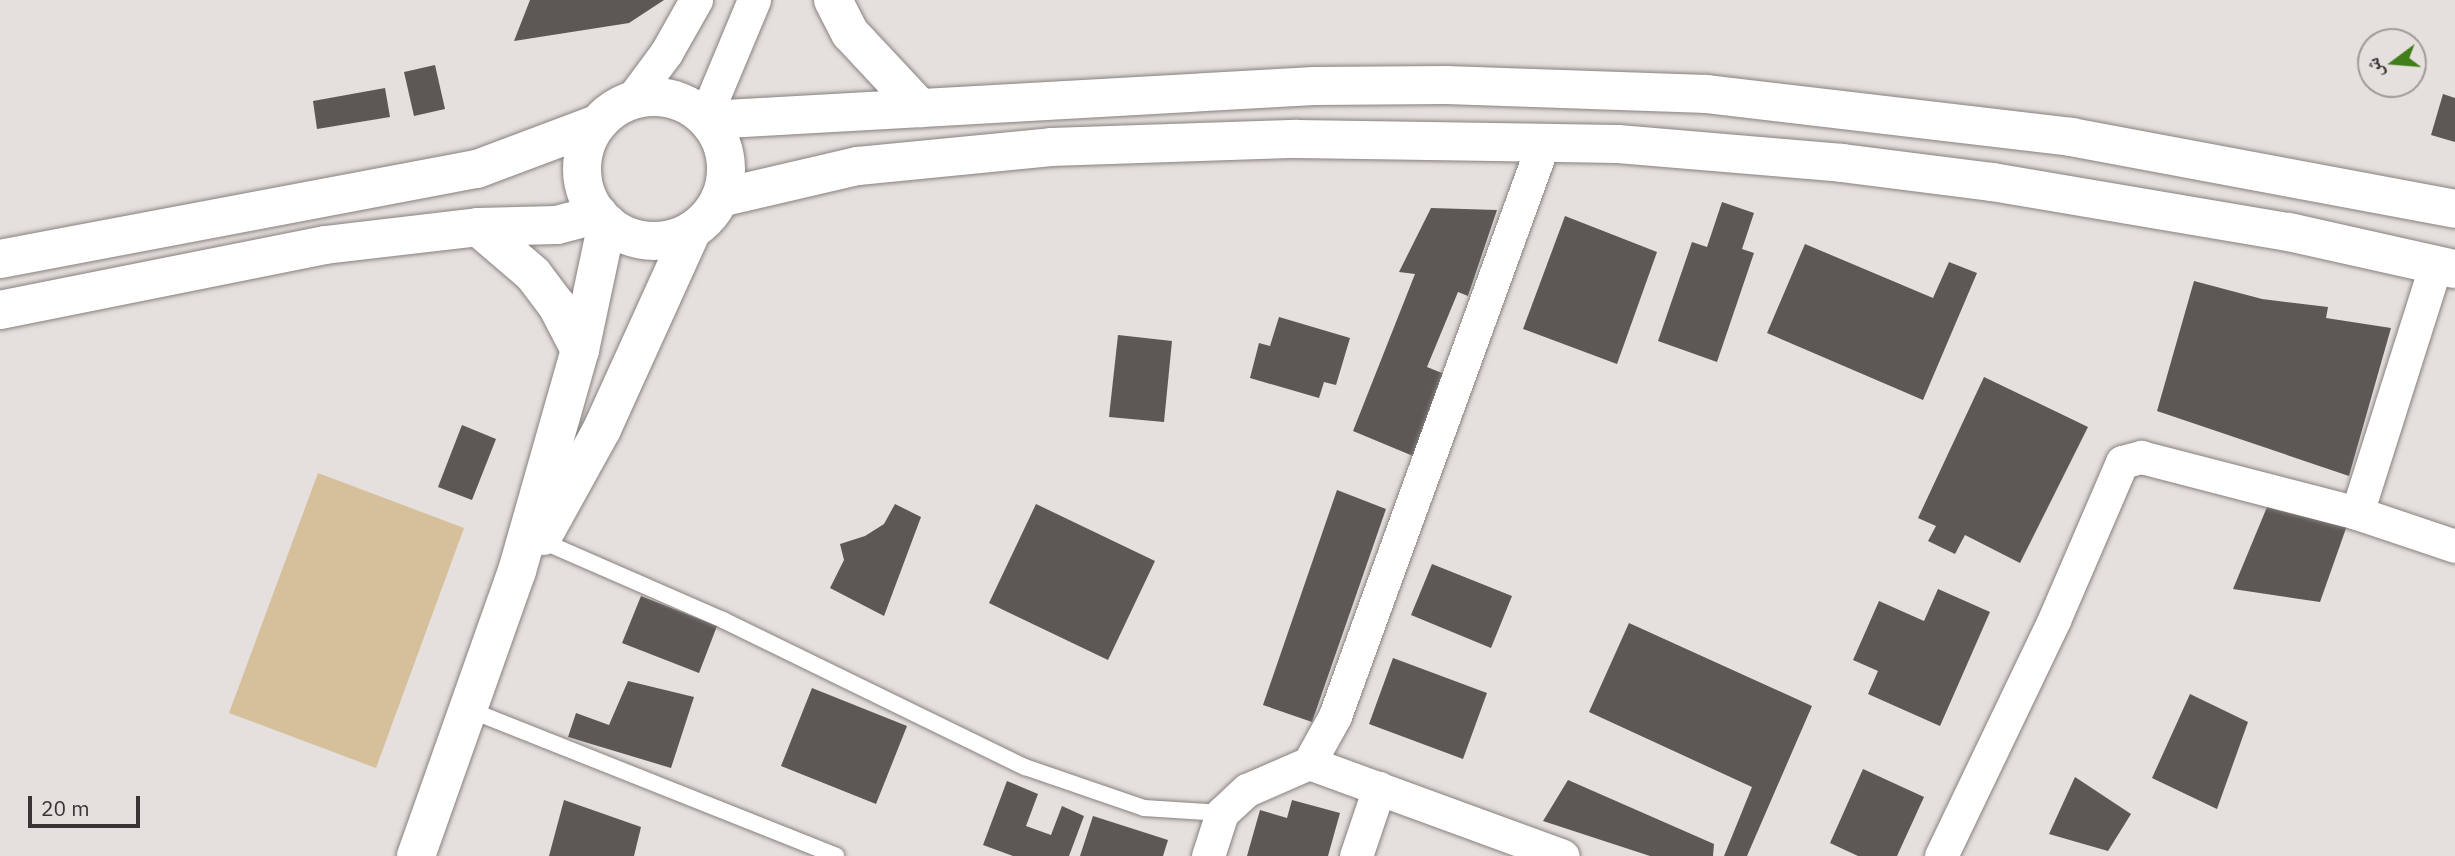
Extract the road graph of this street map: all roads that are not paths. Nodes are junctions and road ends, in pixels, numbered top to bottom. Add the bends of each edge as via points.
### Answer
1 (696, 0) edge
2 (754, 0) edge
3 (833, 0) edge
4 (631, 100) junction
5 (920, 108) junction
6 (706, 119) junction
7 (597, 124) junction
8 (1544, 141) junction
9 (720, 198) junction
10 (2455, 209) edge
11 (603, 218) junction
12 (478, 227) junction
13 (692, 230) junction
14 (0, 259) edge
15 (2446, 267) edge
16 (0, 310) edge
17 (580, 350) junction
18 (2357, 513) junction
19 (540, 540) junction
20 (2455, 546) edge
21 (517, 571) junction
22 (470, 710) junction
23 (1309, 763) junction
24 (1378, 788) junction
25 (1222, 813) junction
26 (415, 856) edge
27 (836, 856) edge
28 (1208, 856) edge
29 (1356, 856) edge
30 (1563, 856) edge
31 (1941, 856) edge

1 - 4 street via 666,53
2 - 6 street
3 - 5 main road via 850,33
4 - 6 main road via 657,96 683,102
4 - 7 main road
5 - 6 main road
5 - 10 main road via 1314,86 1446,85 1707,94 2071,137
6 - 9 main road via 726,158
7 - 11 main road via 586,146 583,169 587,193
7 - 14 main road via 518,157 467,172
8 - 9 main road via 1297,139 1051,147 858,166
8 - 15 main road via 1692,148 1992,182 2289,232
8 - 23 street via 1335,716
9 - 13 main road
11 - 12 main road via 557,225
11 - 13 main road via 626,235 648,241
11 - 17 main road
12 - 16 main road via 325,245
12 - 17 main road via 533,274 556,304
13 - 19 main road via 602,429
15 - 18 street
17 - 21 main road
18 - 20 street
18 - 31 street via 2141,457 2122,462 2054,620
19 - 21 main road
19 - 25 lane via 723,620 1025,767 1144,807
21 - 22 main road
22 - 26 main road
22 - 27 lane
23 - 24 street
23 - 25 street via 1247,790
24 - 29 street
24 - 30 street
25 - 28 street

